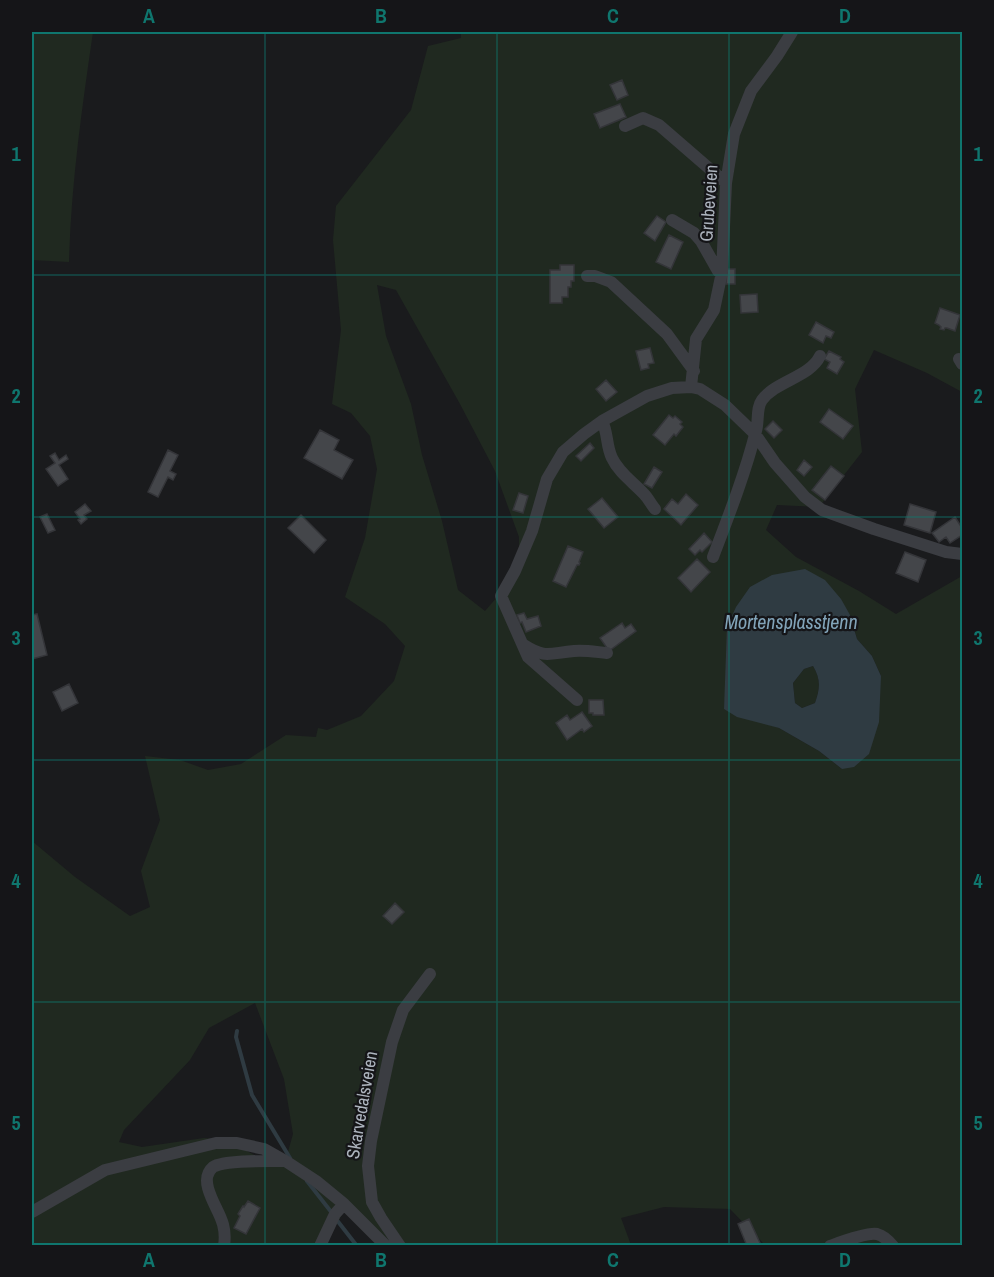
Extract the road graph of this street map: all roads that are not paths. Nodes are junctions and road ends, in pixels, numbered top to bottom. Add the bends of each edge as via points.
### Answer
1 (792, 32) edge
2 (625, 126) dead end
3 (726, 183) junction
4 (672, 220) dead end
5 (722, 272) junction
6 (587, 276) dead end
7 (820, 356) dead end
8 (694, 371) junction
9 (691, 387) junction
10 (602, 421) junction
11 (755, 434) junction
12 (655, 509) dead end
13 (963, 554) edge
14 (713, 557) dead end
15 (523, 644) junction
16 (607, 653) dead end
17 (577, 700) dead end
18 (430, 974) dead end
19 (287, 1162) junction
20 (344, 1204) junction
21 (32, 1212) edge
22 (224, 1245) edge
23 (320, 1245) edge
24 (386, 1245) edge
25 (400, 1245) edge
26 (830, 1245) edge
27 (893, 1245) edge

1 - 3 street, Grubeveien via 751,91 734,134
2 - 3 street via 643,118 660,125
3 - 5 street, Grubeveien
4 - 5 street via 702,241
5 - 8 street, Grubeveien via 714,310 696,339
6 - 8 street via 611,282 667,334
7 - 11 street via 762,400
8 - 9 street, Grubeveien
9 - 10 street via 647,396
9 - 11 street via 725,405
10 - 12 street via 607,446 619,470
10 - 15 street via 563,452 547,478 532,531 501,596
11 - 13 street via 797,489 822,510 946,552
11 - 14 street
15 - 16 street via 547,655 575,651
15 - 17 street via 528,657
18 - 25 street, Skarvedalsveien via 403,1010 370,1141 372,1202
19 - 20 street
19 - 21 street via 264,1149 216,1143 105,1170
19 - 22 street via 219,1165 208,1173 208,1188 225,1226
20 - 23 street
20 - 24 street
26 - 27 street via 877,1234

